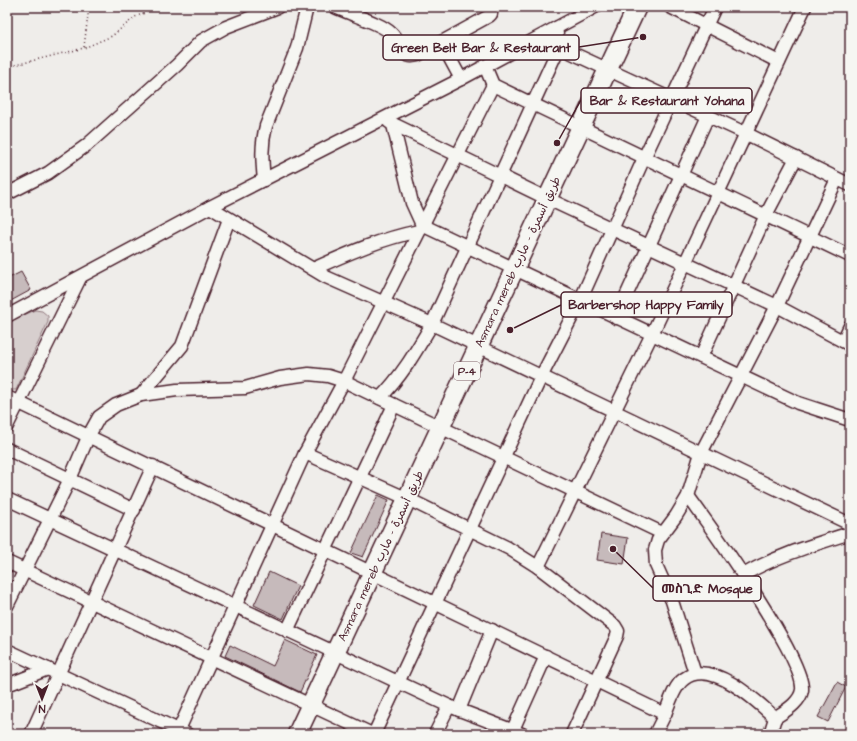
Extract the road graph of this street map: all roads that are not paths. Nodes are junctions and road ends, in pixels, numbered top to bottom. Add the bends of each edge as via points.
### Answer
1 (278, 7) edge
2 (307, 7) edge
3 (335, 7) edge
4 (491, 7) edge
5 (595, 7) edge
6 (637, 7) edge
7 (670, 7) edge
8 (715, 7) edge
9 (805, 7) edge
10 (706, 26) junction
11 (556, 28) junction
12 (441, 42) junction
13 (559, 47) junction
14 (779, 62) junction
15 (485, 66) junction
16 (608, 69) junction
17 (461, 79) junction
18 (493, 84) junction
19 (671, 99) junction
20 (533, 105) junction
21 (708, 116) junction
22 (388, 122) junction
23 (581, 128) junction
24 (746, 133) junction
25 (457, 155) junction
26 (644, 158) junction
27 (796, 158) junction
28 (682, 175) junction
29 (500, 176) junction
30 (837, 179) junction
31 (264, 180) junction
32 (850, 185) edge
33 (718, 192) junction
34 (7, 194) edge
35 (548, 199) junction
36 (210, 207) junction
37 (766, 215) junction
38 (229, 219) junction
39 (420, 228) junction
40 (613, 228) junction
41 (809, 236) junction
42 (466, 246) junction
43 (650, 246) junction
44 (850, 256) edge
45 (686, 262) junction
46 (313, 269) junction
47 (515, 269) junction
48 (80, 278) junction
49 (733, 285) junction
50 (384, 302) junction
51 (580, 302) junction
52 (776, 306) junction
53 (7, 316) edge
54 (616, 318) junction
55 (432, 324) junction
56 (850, 326) edge
57 (652, 334) junction
58 (846, 343) edge
59 (478, 346) junction
60 (701, 357) junction
61 (740, 376) junction
62 (541, 377) junction
63 (344, 381) junction
64 (142, 395) junction
65 (380, 398) junction
66 (12, 399) edge
67 (394, 405) junction
68 (614, 412) junction
69 (850, 420) edge
70 (7, 426) edge
71 (441, 427) junction
72 (89, 435) junction
73 (7, 449) edge
74 (305, 453) junction
75 (701, 453) junction
76 (504, 457) junction
77 (153, 466) junction
78 (359, 478) junction
79 (70, 479) junction
80 (574, 490) junction
81 (688, 496) junction
82 (7, 499) edge
83 (408, 499) junction
84 (134, 510) junction
85 (49, 519) junction
86 (850, 524) edge
87 (273, 525) junction
88 (470, 531) junction
89 (662, 533) junction
90 (850, 533) edge
91 (326, 550) junction
92 (115, 551) junction
93 (7, 562) edge
94 (538, 567) junction
95 (25, 571) junction
96 (373, 572) junction
97 (743, 576) junction
98 (91, 602) junction
99 (436, 603) junction
100 (7, 606) edge
101 (236, 607) junction
102 (492, 630) junction
103 (287, 631) junction
104 (7, 650) edge
105 (336, 653) junction
106 (546, 656) junction
107 (212, 659) junction
108 (54, 671) junction
109 (695, 673) junction
110 (596, 681) junction
111 (399, 683) junction
112 (7, 685) edge
113 (311, 705) junction
114 (454, 708) junction
115 (665, 714) junction
116 (775, 718) junction
117 (181, 733) edge
118 (515, 733) edge
119 (31, 734) edge
120 (297, 734) edge
121 (373, 734) edge
122 (435, 734) edge
123 (572, 734) edge
124 (656, 734) edge
125 (770, 734) edge

1 - 34 street via 226,27 201,41 87,145 48,173
2 - 31 street via 296,48 266,126 262,153
3 - 12 street via 391,32 404,55 418,55
4 - 12 street via 489,16
5 - 11 street
6 - 16 highway, Asmara mereb طريق أسمرة - مارب / P-4
7 - 10 street
8 - 10 street
9 - 14 street
10 - 14 street
10 - 19 street
11 - 13 street
11 - 15 street
12 - 17 street
13 - 16 street
13 - 20 street
14 - 24 street
15 - 17 street
15 - 18 street
16 - 19 street
16 - 23 highway, Asmara mereb طريق أسمرة - مارب / P-4
17 - 22 street
18 - 20 street
18 - 25 street
19 - 21 street
19 - 26 street
20 - 23 street
20 - 29 street
21 - 24 street
21 - 28 street
22 - 25 street
22 - 31 street
22 - 39 street
23 - 26 street
23 - 35 highway, Asmara mereb طريق أسمرة - مارب / P-4
24 - 27 street
24 - 33 street
25 - 29 street
25 - 39 street
26 - 28 street
26 - 40 street
27 - 30 street
27 - 37 street
28 - 33 street
28 - 43 street
29 - 35 street
29 - 42 street
30 - 32 street
30 - 41 street
31 - 36 street
33 - 37 street
33 - 45 street
35 - 40 street
35 - 47 highway, Asmara mereb طريق أسمرة - مارب / P-4
36 - 38 street
36 - 48 street
37 - 41 street
37 - 49 street
38 - 46 street
38 - 64 street via 182,346
39 - 42 street
39 - 46 street via 362,246
39 - 50 street
40 - 43 street
40 - 51 street
41 - 44 street
41 - 52 street
42 - 47 street
42 - 55 street
43 - 45 street
43 - 54 street
45 - 49 street
45 - 57 street
46 - 50 street
47 - 51 street
47 - 59 highway, Asmara mereb طريق أسمرة - مارب / P-4
48 - 53 street
48 - 66 street via 34,374
49 - 52 street
49 - 60 street
50 - 55 street
50 - 63 street
51 - 54 street
51 - 62 street
52 - 58 street
52 - 61 street
54 - 57 street
55 - 59 street
55 - 65 street via 408,365
56 - 58 street
57 - 60 street
57 - 68 street
59 - 62 street
59 - 71 highway, Asmara mereb طريق أسمرة - مارب / P-4
60 - 61 street
61 - 69 street via 798,403
61 - 75 street
62 - 68 street
62 - 76 street
63 - 64 street via 309,374 280,378 245,388 178,390
63 - 65 street
63 - 74 street
64 - 72 street via 116,405 99,417
65 - 67 street
66 - 70 street
66 - 72 street
67 - 71 street
67 - 78 street
68 - 75 street
68 - 80 street
71 - 76 street
71 - 83 highway, Asmara mereb طريق أسمرة - مارب / P-4
72 - 77 street
72 - 79 street
73 - 79 street
74 - 78 street
74 - 87 street
75 - 81 street
75 - 86 street
76 - 80 street
76 - 88 street
77 - 84 street
77 - 87 street
78 - 83 street
78 - 91 street
79 - 84 street
79 - 85 street
80 - 89 street
80 - 94 street
81 - 89 street
81 - 97 street
82 - 85 street
83 - 88 street
83 - 96 highway, Asmara mereb طريق أسمرة - مارب / P-4
84 - 92 street
85 - 92 street
85 - 95 street
87 - 91 street
87 - 101 street
88 - 94 street via 508,548
88 - 99 street
89 - 109 street via 655,550 656,564 672,601
90 - 97 street via 782,556
91 - 96 street
91 - 103 street
92 - 98 street
92 - 101 street
93 - 95 street
94 - 110 street via 615,626 618,631
95 - 98 street
95 - 100 street
96 - 99 street
96 - 105 highway, Asmara mereb طريق أسمرة - مارب / P-4
97 - 116 street via 785,642 802,682 802,691 798,698
98 - 107 street
98 - 108 street
99 - 102 street
99 - 111 street
101 - 103 street
101 - 107 street
102 - 106 street
102 - 114 street
103 - 105 street
104 - 108 street
105 - 111 street
105 - 113 highway, Asmara mereb طريق أسمرة - مارب / P-4
106 - 110 street
106 - 118 street
107 - 113 street
107 - 117 street
108 - 112 street
108 - 117 street
108 - 119 street
109 - 115 street via 683,680
109 - 116 street via 708,674 738,688
110 - 115 street
110 - 123 street
111 - 114 street
111 - 121 street
113 - 120 highway, Asmara mereb طريق أسمرة - مارب / P-4
113 - 121 street
114 - 118 street
114 - 122 street
115 - 124 street
116 - 125 street

